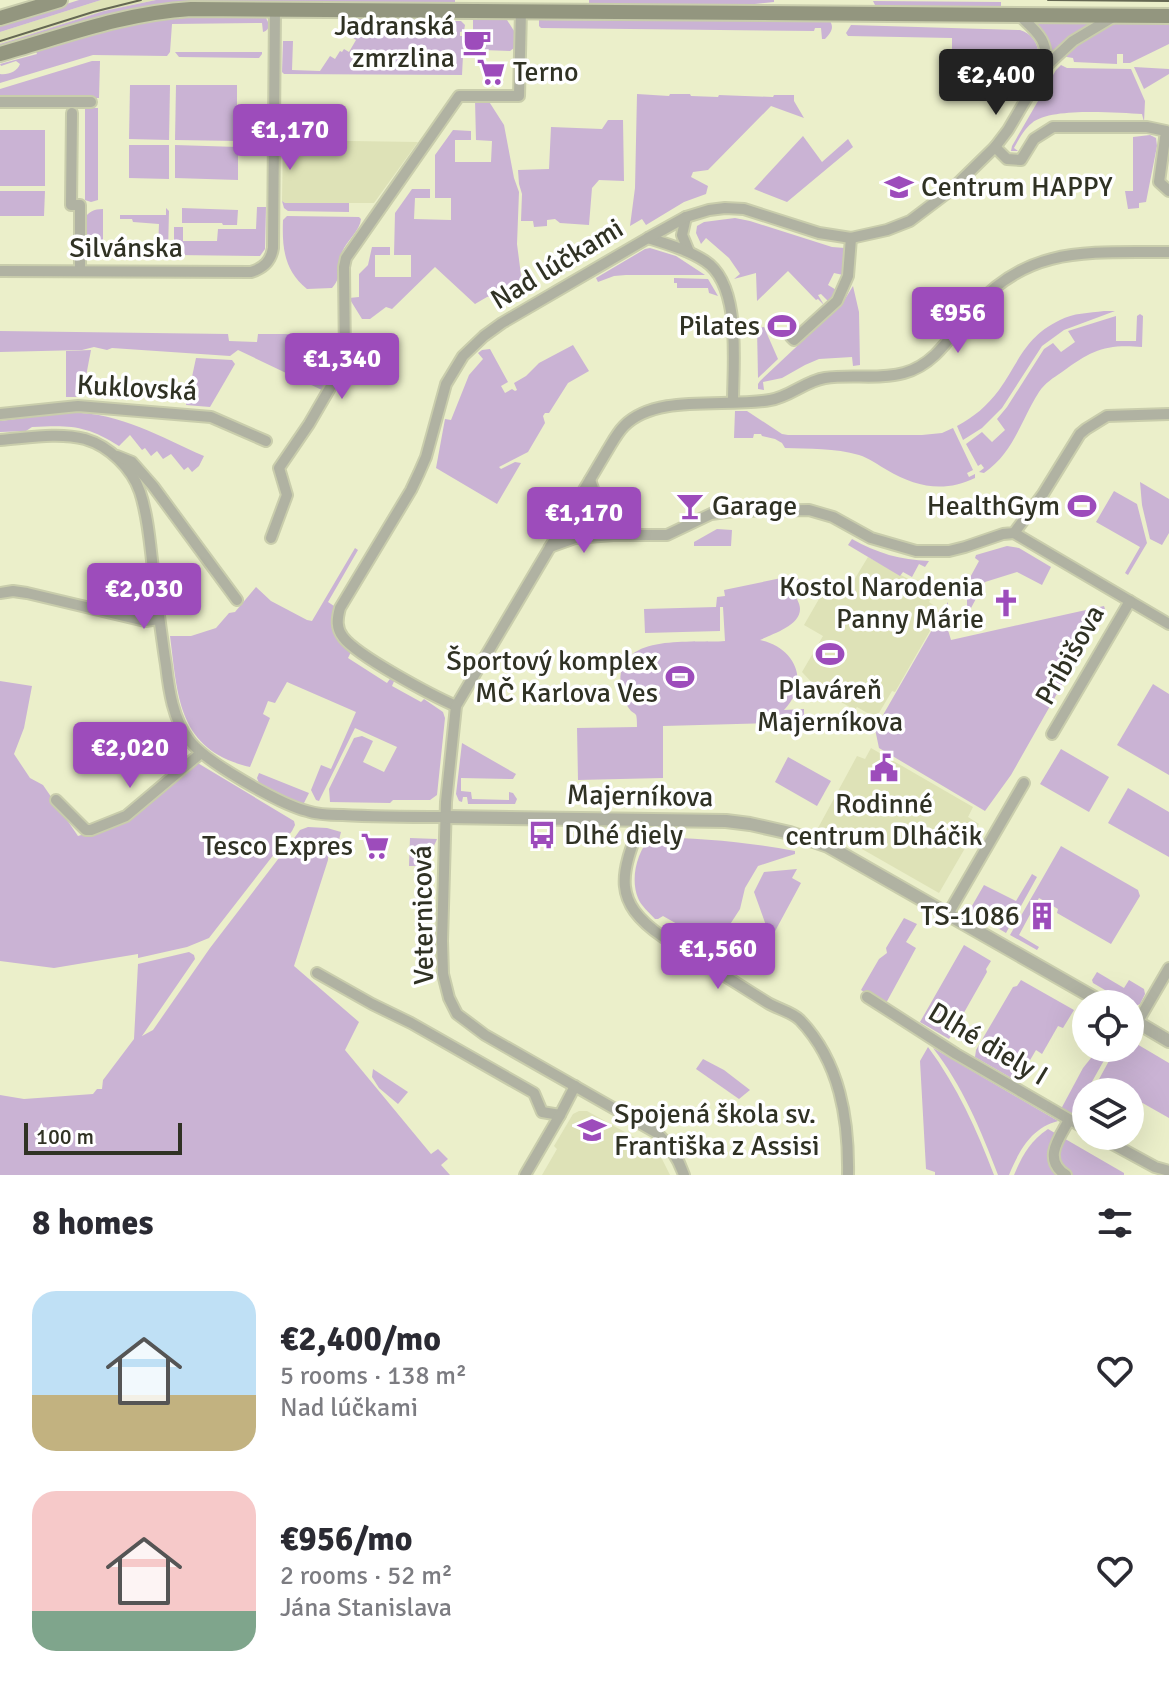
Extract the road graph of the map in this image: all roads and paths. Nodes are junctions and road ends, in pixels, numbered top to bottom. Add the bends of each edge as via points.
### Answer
1 (60, 0) edge
2 (849, 6) edge
3 (275, 8) junction
4 (521, 10) junction
5 (1019, 15) junction
6 (1115, 16) junction
7 (1169, 16) edge
8 (0, 18) edge
9 (0, 54) edge
10 (1045, 67) junction
11 (0, 102) edge
12 (91, 102) dead end
13 (72, 113) dead end
14 (995, 147) junction
15 (1169, 191) edge
16 (686, 217) junction
17 (648, 238) junction
18 (851, 238) junction
19 (689, 252) junction
20 (1169, 252) edge
21 (0, 271) edge
22 (80, 271) junction
23 (791, 337) dead end
24 (733, 402) junction
25 (0, 414) edge
26 (1169, 414) edge
27 (0, 440) edge
28 (266, 441) dead end
29 (115, 456) junction
30 (590, 480) junction
31 (1014, 533) junction
32 (613, 535) junction
33 (271, 538) dead end
34 (550, 547) junction
35 (0, 593) edge
36 (237, 600) dead end
37 (1130, 601) junction
38 (159, 619) junction
39 (1169, 624) edge
40 (456, 706) junction
41 (1052, 734) dead end
42 (201, 753) junction
43 (1024, 783) dead end
44 (56, 800) dead end
45 (310, 812) joint
46 (446, 817) junction
47 (642, 819) junction
48 (948, 914) junction
49 (1169, 968) edge
50 (317, 973) dead end
51 (1081, 990) edge
52 (867, 997) dead end
53 (1144, 1005) edge
54 (1144, 1026) edge
55 (1169, 1041) edge
56 (579, 1089) junction
57 (560, 1115) junction
58 (1069, 1120) junction
59 (1072, 1122) edge
60 (1124, 1150) edge
61 (1169, 1171) edge
62 (525, 1175) edge
63 (684, 1175) edge
64 (848, 1175) edge
65 (1066, 1175) edge

1 - 8 main road
2 - 4 main road
2 - 5 main road
3 - 4 main road
3 - 9 main road via 140,14
3 - 22 street, Silvánska via 273,248 266,264 251,272
4 - 33 street via 519,96 459,96 346,258 345,362 279,468 287,495
5 - 6 main road
5 - 10 street via 1044,43
6 - 7 main road
6 - 10 street, Nad lúčkami via 1073,41
10 - 14 street, Nad lúčkami
11 - 12 street
13 - 22 street via 71,205 80,205
14 - 15 street via 1007,159 1021,160 1034,139 1053,127 1166,131 1159,182
14 - 18 street, Nad lúčkami via 910,221
16 - 17 street, Nad lúčkami
16 - 18 street, Nad lúčkami via 744,209
16 - 19 street via 682,235
17 - 19 street
17 - 40 street, Nad lúčkami via 502,323 472,347 440,400 411,490 340,608 338,628 349,644
18 - 23 street via 848,276 837,301 794,340
19 - 24 street via 718,273 727,291
20 - 24 street via 1071,254 1045,260 991,291 936,356 918,369 900,375 826,378 771,400
21 - 22 street, Silvánska
24 - 30 street via 637,415 622,427
25 - 28 street, Kuklovská via 78,406 211,417
26 - 31 street via 1107,416 1086,429
27 - 29 street, Kuklovská via 72,437
29 - 36 street, Kuklovská via 132,462 153,486
29 - 38 street, Kuklovská via 139,491
30 - 32 street
30 - 34 street
31 - 32 street via 949,551 916,551 871,538 833,517 788,510 711,514 667,535
31 - 37 street, Pribišova
32 - 34 street via 575,538
34 - 40 street
35 - 38 street via 27,593 145,621
37 - 39 street, Pribišova
37 - 41 street, Pribišova
38 - 42 street, Kuklovská via 175,713
40 - 46 street, Veternicová
42 - 44 street via 126,816 91,830
42 - 45 street, Kuklovská
43 - 48 street
45 - 46 street, Majerníkova
46 - 47 street, Majerníkova
46 - 56 street, Veternicová via 442,953 452,1006 485,1035
47 - 48 street, Majerníkova via 735,822 799,835
47 - 64 street via 624,875 631,906 663,937 800,1020 837,1081 846,1122
48 - 51 street, Majerníkova
49 - 53 street
50 - 57 street, Veternicová via 534,1093 542,1112
52 - 58 street, Dlhé diely I
54 - 55 street
56 - 57 street
56 - 63 street, Veternicová via 657,1133
57 - 62 street
58 - 59 street, Dlhé diely I
58 - 65 street via 1054,1147 1054,1158
60 - 61 street

